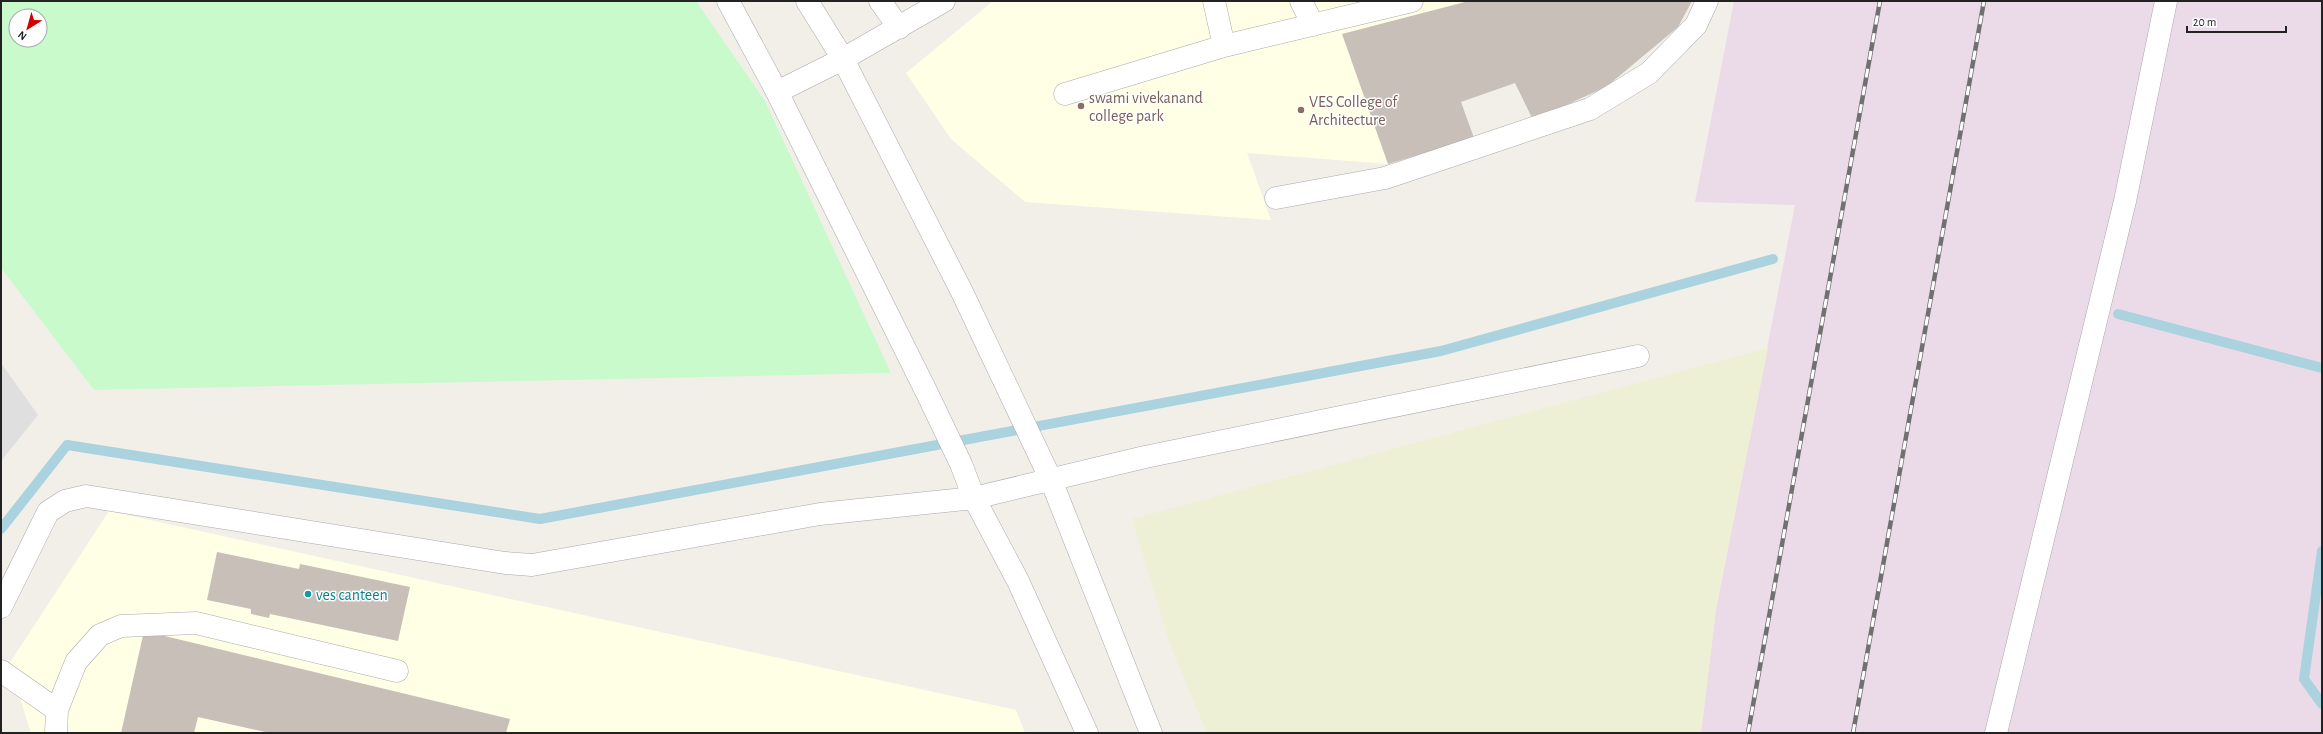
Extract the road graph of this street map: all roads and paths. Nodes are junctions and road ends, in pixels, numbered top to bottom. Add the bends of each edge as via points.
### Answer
1 (728, 1) edge
2 (808, 1) edge
3 (880, 1) edge
4 (944, 1) edge
5 (1214, 1) edge
6 (1301, 1) edge
7 (1412, 1) edge
8 (1706, 1) edge
9 (2166, 1) edge
10 (1313, 25) junction
11 (899, 28) junction
12 (1224, 46) junction
13 (843, 59) junction
14 (777, 92) junction
15 (1065, 94) dead end
16 (1276, 198) dead end
17 (1638, 356) dead end
18 (1051, 480) junction
19 (974, 498) junction
20 (1, 607) edge
21 (1, 671) edge
22 (397, 671) dead end
23 (57, 710) junction
24 (56, 733) edge
25 (1087, 733) edge
26 (1151, 733) edge
27 (1996, 733) edge

1 - 14 street
2 - 13 street
3 - 11 street
4 - 11 street
5 - 12 street
6 - 10 street
7 - 10 street
8 - 16 street via 1696,25 1649,72 1590,109 1385,178
9 - 27 street via 2125,201
10 - 12 street
11 - 13 street
12 - 15 street
13 - 14 street
13 - 18 street via 962,292
14 - 19 street via 927,392
17 - 18 street via 1145,457
18 - 19 street
18 - 26 street
19 - 20 street via 820,514 532,565 490,561 86,496 65,501 48,512
19 - 25 street via 1018,581
21 - 23 street
22 - 23 street via 196,623 121,626 100,635 76,662
23 - 24 street

